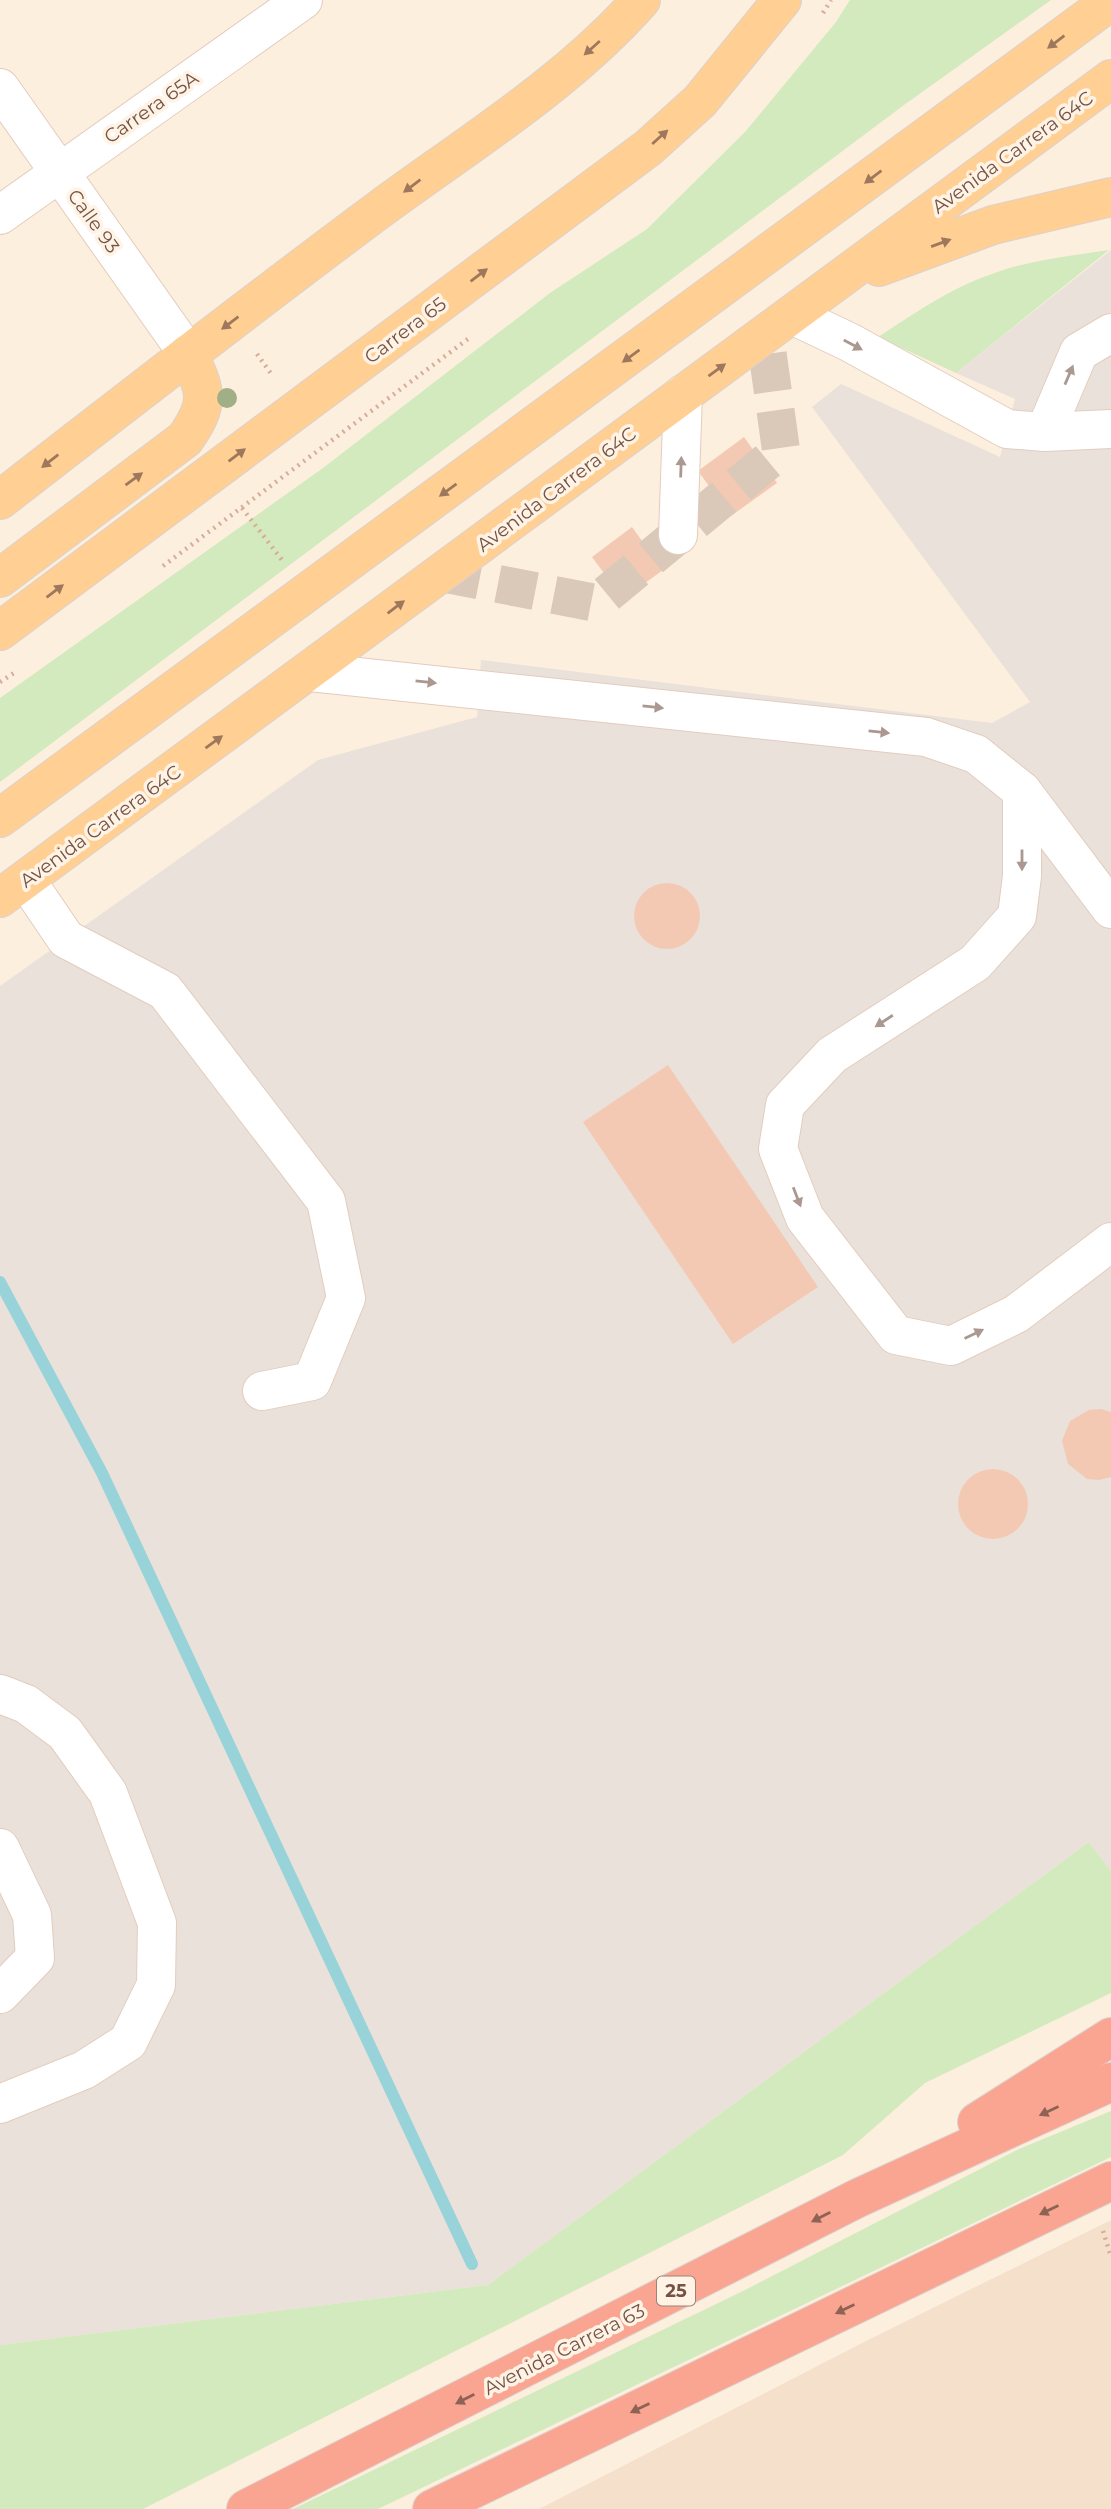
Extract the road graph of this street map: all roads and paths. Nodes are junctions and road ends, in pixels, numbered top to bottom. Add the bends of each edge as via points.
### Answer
1 (303, 0) edge
2 (641, 0) edge
3 (782, 0) edge
4 (1111, 1) edge
5 (1111, 79) edge
6 (0, 88) edge
7 (60, 173) junction
8 (1111, 197) edge
9 (0, 215) edge
10 (832, 285) junction
11 (792, 315) junction
12 (1111, 333) edge
13 (251, 344) dead end
14 (188, 354) junction
15 (278, 384) dead end
16 (683, 394) junction
17 (1111, 429) edge
18 (1045, 432) junction
19 (0, 500) edge
20 (242, 508) dead end
21 (678, 535) dead end
22 (0, 578) edge
23 (307, 593) junction
24 (0, 631) edge
25 (310, 671) junction
26 (1022, 791) junction
27 (0, 818) edge
28 (13, 889) edge
29 (1111, 908) edge
30 (1111, 1242) edge
31 (262, 1391) dead end
32 (0, 1694) edge
33 (0, 1847) edge
34 (0, 1994) edge
35 (1111, 2037) edge
36 (1111, 2082) edge
37 (0, 2104) edge
38 (1111, 2181) edge
39 (858, 2198) junction
40 (246, 2509) edge
41 (432, 2509) edge

1 - 7 street, Carrera 65A
2 -> 14 main road via 544,88
24 -> 3 main road, Carrera 65 via 648,148 700,101
4 -> 23 main road
5 - 10 main road, Avenida Carrera 64C
6 - 7 street, Calle 93
7 - 9 street, Carrera 65A
7 - 14 street, Calle 93
10 -> 8 main road via 993,225
10 - 11 main road, Avenida Carrera 64C
16 -> 11 main road, Avenida Carrera 64C
11 -> 18 street via 1010,430
18 -> 12 street via 1079,352
13 - 15 path
14 -> 19 main road
22 -> 14 main road via 186,439 200,417 205,396
21 -> 16 street
25 -> 16 main road, Avenida Carrera 64C
17 - 18 street
20 - 23 path
23 - 27 main road
25 -> 26 street via 926,737 976,754
28 -> 25 main road, Avenida Carrera 64C
26 - 29 street
26 -> 30 street via 1017,916 975,963 832,1055 785,1105 778,1149 805,1219 896,1335 951,1346 1016,1314
28 - 31 street via 66,939 165,991 326,1201 346,1298 312,1381
32 - 37 street via 26,1704 65,1733 108,1793 157,1923 156,1984 128,2042 84,2070
33 - 34 street via 32,1915 35,1958
35 - 39 highway
36 -> 39 highway, Avenida Carrera 63 / 25
38 -> 41 highway
39 -> 40 highway, Avenida Carrera 63 / 25

